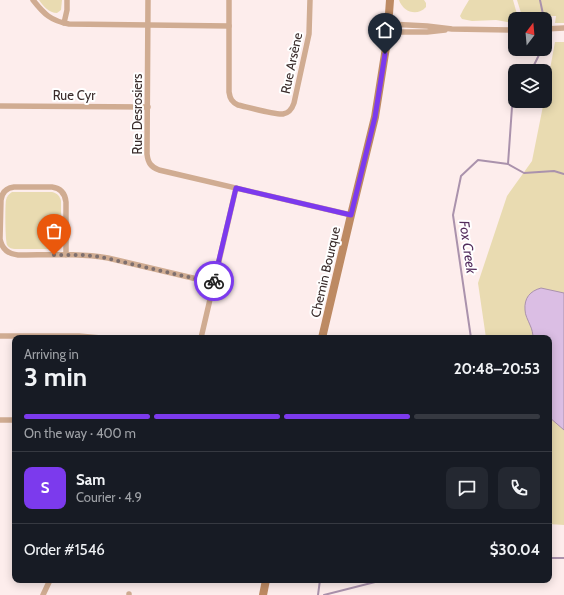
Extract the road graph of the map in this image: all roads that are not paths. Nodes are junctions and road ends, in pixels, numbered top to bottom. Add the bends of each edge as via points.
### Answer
1 (33, 0) edge
2 (67, 0) edge
3 (148, 0) edge
4 (229, 0) edge
5 (310, 0) edge
6 (390, 0) edge
7 (64, 23) junction
8 (148, 25) junction
9 (229, 26) junction
10 (388, 28) junction
11 (564, 28) edge
12 (452, 29) junction
13 (552, 29) edge
14 (508, 30) edge
15 (0, 106) edge
16 (148, 107) junction
17 (236, 188) junction
18 (351, 215) junction
19 (66, 254) junction
20 (214, 283) junction
21 (202, 335) edge
22 (323, 335) edge
23 (0, 336) edge
24 (12, 336) edge
25 (0, 420) edge
26 (12, 420) edge
27 (49, 583) edge
28 (265, 583) edge
29 (43, 595) edge
30 (262, 595) edge

1 - 7 street via 48,16
2 - 7 street
3 - 8 street, Rue Desrosiers
4 - 9 street, Rue Arsène
5 - 9 street, Rue Arsène via 309,34 294,103 291,110 284,114 238,105 231,100
6 - 10 street, Chemin Bourque
7 - 8 street
8 - 9 street
8 - 16 street, Rue Desrosiers
10 - 12 street via 427,26
10 - 12 street via 427,32
10 - 18 street, Chemin Bourque via 375,117
11 - 13 street
12 - 14 street
15 - 16 street, Rue Cyr
16 - 17 street, Rue Desrosiers via 147,154 151,166
17 - 18 street, Rue Desrosiers
17 - 20 street
18 - 22 street, Chemin Bourque
19 - 19 street via 66,202 62,191 52,187 14,187 5,191 0,202 0,239 5,251 15,255
19 - 20 street via 108,258
20 - 21 street
23 - 24 street
25 - 26 street
27 - 29 street
28 - 30 street

